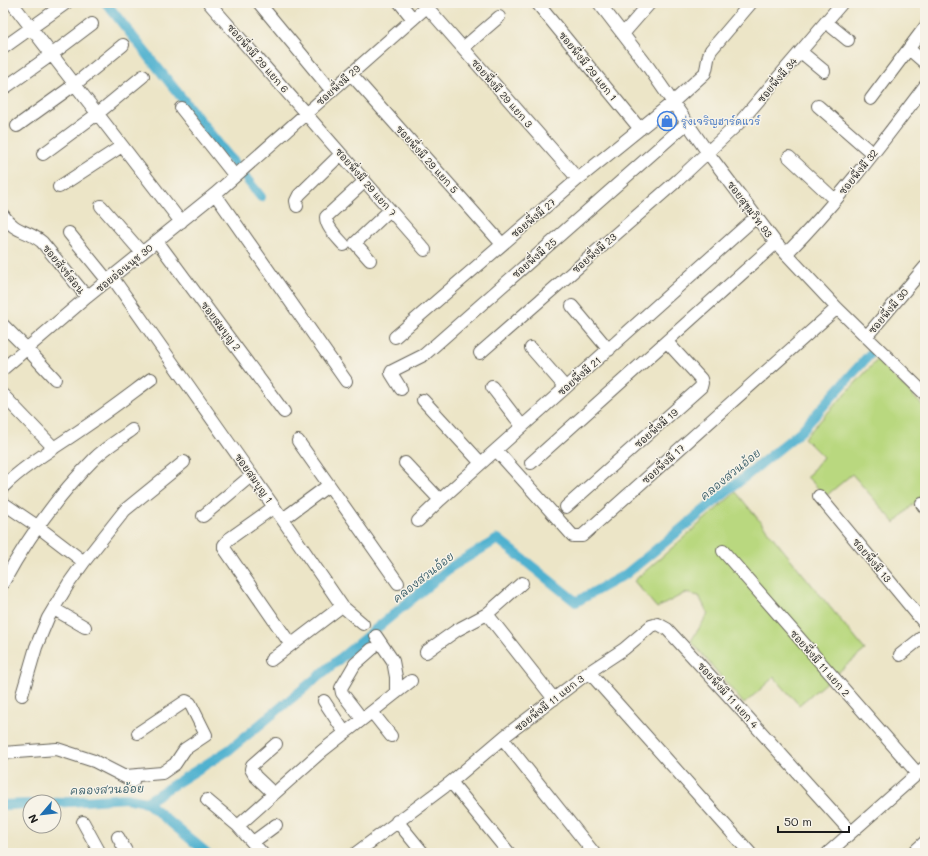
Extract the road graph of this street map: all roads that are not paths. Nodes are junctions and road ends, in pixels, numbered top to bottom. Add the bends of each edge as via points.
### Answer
1 (6, 3) edge
2 (12, 3) edge
3 (66, 3) edge
4 (209, 3) edge
5 (259, 3) edge
6 (400, 3) edge
7 (537, 3) edge
8 (599, 3) edge
9 (650, 3) edge
10 (751, 3) edge
11 (842, 3) edge
12 (3, 5) edge
13 (429, 5) edge
14 (499, 17) dead end
15 (413, 19) junction
16 (826, 22) junction
17 (92, 24) dead end
18 (925, 27) edge
19 (31, 29) junction
20 (623, 34) junction
21 (848, 40) dead end
22 (123, 45) dead end
23 (3, 48) edge
24 (463, 48) junction
25 (909, 49) junction
26 (801, 52) junction
27 (51, 55) junction
28 (925, 63) edge
29 (824, 71) dead end
30 (351, 74) junction
31 (143, 76) dead end
32 (74, 85) junction
33 (925, 86) edge
34 (3, 89) edge
35 (332, 91) junction
36 (871, 99) dead end
37 (673, 102) junction
38 (818, 106) dead end
39 (181, 108) dead end
40 (97, 114) junction
41 (306, 114) junction
42 (687, 123) junction
43 (18, 126) dead end
44 (640, 128) junction
45 (122, 146) junction
46 (708, 153) junction
47 (43, 154) dead end
48 (341, 154) junction
49 (873, 154) junction
50 (789, 157) dead end
51 (239, 173) junction
52 (578, 179) junction
53 (365, 181) junction
54 (59, 187) dead end
55 (215, 194) junction
56 (835, 200) junction
57 (101, 206) dead end
58 (297, 206) dead end
59 (390, 210) junction
60 (3, 215) edge
61 (756, 217) junction
62 (180, 222) junction
63 (69, 233) dead end
64 (157, 241) junction
65 (776, 243) junction
66 (502, 244) junction
67 (344, 245) dead end
68 (426, 250) dead end
69 (142, 253) junction
70 (786, 254) junction
71 (370, 260) dead end
72 (925, 268) edge
73 (110, 279) junction
74 (87, 297) junction
75 (572, 306) dead end
76 (837, 308) junction
77 (3, 325) edge
78 (395, 337) dead end
79 (866, 337) junction
80 (667, 342) junction
81 (531, 348) dead end
82 (27, 349) junction
83 (609, 350) junction
84 (480, 354) dead end
85 (3, 369) edge
86 (54, 379) dead end
87 (151, 379) dead end
88 (346, 381) dead end
89 (492, 387) dead end
90 (565, 387) junction
91 (401, 389) dead end
92 (925, 394) edge
93 (3, 395) edge
94 (423, 400) dead end
95 (284, 412) dead end
96 (522, 426) junction
97 (132, 430) dead end
98 (298, 441) dead end
99 (54, 448) junction
100 (496, 450) junction
101 (184, 462) dead end
102 (405, 463) dead end
103 (482, 463) junction
104 (531, 463) dead end
105 (252, 475) junction
106 (329, 485) junction
107 (3, 487) edge
108 (819, 496) dead end
109 (440, 500) junction
110 (3, 503) edge
111 (274, 507) junction
112 (566, 507) dead end
113 (203, 516) dead end
114 (283, 519) junction
115 (418, 521) dead end
116 (37, 526) junction
117 (723, 551) dead end
118 (84, 562) junction
119 (3, 583) edge
120 (398, 583) dead end
121 (522, 583) dead end
122 (342, 606) junction
123 (54, 609) junction
124 (487, 614) junction
125 (362, 624) dead end
126 (925, 624) edge
127 (85, 627) dead end
128 (925, 635) edge
129 (376, 636) dead end
130 (291, 645) junction
131 (372, 649) dead end
132 (426, 652) dead end
133 (900, 655) dead end
134 (271, 660) dead end
135 (589, 672) junction
136 (411, 681) dead end
137 (396, 693) junction
138 (22, 695) dead end
139 (554, 699) junction
140 (324, 701) dead end
141 (372, 712) junction
142 (362, 720) junction
143 (138, 733) dead end
144 (345, 733) junction
145 (391, 736) dead end
146 (503, 738) junction
147 (276, 744) dead end
148 (3, 753) edge
149 (921, 771) edge
150 (450, 782) junction
151 (274, 794) junction
152 (208, 800) dead end
153 (397, 821) junction
154 (83, 822) dead end
155 (276, 825) dead end
156 (238, 826) junction
157 (851, 832) junction
158 (118, 837) dead end
159 (252, 842) junction
160 (925, 842) edge
161 (100, 853) edge
162 (127, 853) edge
163 (262, 853) edge
164 (356, 853) edge
165 (422, 853) edge
166 (509, 853) edge
167 (594, 853) edge
168 (750, 853) edge
169 (828, 853) edge
170 (913, 853) edge

1 - 12 street
2 - 19 street
3 - 19 street
4 - 41 street, ซอยพึ่งมี 29 แยก 6
5 - 35 street
6 - 15 street
7 - 44 street, ซอยพึ่งมี 29 แยก 1
8 - 20 street, ซอยสุขุมวิท 93
9 - 20 street
10 - 37 street, ซอยพึ่งมี 27 via 711,50 705,73
11 - 16 street, ซอยพึ่งมี 34
13 - 15 street, ซอยพึ่งมี 29
13 - 24 street, ซอยพึ่งมี 29 แยก 3
14 - 24 street
15 - 30 street, ซอยพึ่งมี 29
16 - 21 street
16 - 26 street, ซอยพึ่งมี 34
17 - 27 street
18 - 25 street
19 - 23 street
19 - 27 street
20 - 37 street, ซอยสุขุมวิท 93
22 - 32 street
24 - 52 street, ซอยพึ่งมี 29 แยก 3
25 - 28 street
25 - 36 street
26 - 29 street
26 - 46 street, ซอยพึ่งมี 34 via 749,113
27 - 32 street
27 - 34 street
30 - 35 street, ซอยพึ่งมี 29
30 - 66 street, ซอยพึ่งมี 29 แยก 5
31 - 40 street
32 - 40 street
32 - 43 street
33 - 49 street, ซอยพึ่งมี 32
35 - 41 street, ซอยพึ่งมี 29
37 - 42 street, ซอยสุขุมวิท 93
37 - 44 street, ซอยพึ่งมี 27
38 - 49 street
39 - 51 street
40 - 45 street
40 - 47 street
41 - 48 street, ซอยพึ่งมี 29 แยก 7
41 - 51 street, ซอยพึ่งมี 29
42 - 46 street, ซอยสุขุมวิท 93
42 - 91 street, ซอยพึ่งมี 25 via 424,355 392,371
44 - 52 street, ซอยพึ่งมี 27
45 - 54 street
45 - 62 street
46 - 61 street, ซอยสุขุมวิท 93
46 - 84 street, ซอยพึ่งมี 23
48 - 53 street, ซอยพึ่งมี 29 แยก 7
48 - 58 street via 299,195
49 - 56 street, ซอยพึ่งมี 32
50 - 56 street
51 - 55 street, ซอยอ่อนนุช 30
52 - 66 street, ซอยพึ่งมี 27
53 - 59 street, ซอยพึ่งมี 29 แยก 7
53 - 67 street via 326,217 330,228
55 - 62 street, ซอยอ่อนนุช 30
55 - 88 street
56 - 70 street, ซอยพึ่งมี 32
57 - 69 street
59 - 68 street, ซอยพึ่งมี 29 แยก 7
59 - 71 street via 355,242
60 - 74 street, ซอยสังข์สอน via 20,231 42,242
61 - 65 street, ซอยสุขุมวิท 93
61 - 83 street, ซอยพึ่งมี 21
62 - 64 street, ซอยอ่อนนุช 30
63 - 73 street, ซอยสมบุญ 1
64 - 69 street, ซอยอ่อนนุช 30
64 - 95 street, ซอยสมบุญ 2
65 - 70 street, ซอยสุขุมวิท 93
65 - 80 street
66 - 78 street, ซอยพึ่งมี 27
69 - 73 street, ซอยอ่อนนุช 30
70 - 76 street, ซอยสุขุมวิท 93
72 - 79 street, ซอยพึ่งมี 30
73 - 74 street, ซอยอ่อนนุช 30
73 - 105 street, ซอยสมบุญ 1
74 - 82 street, ซอยอ่อนนุช 30
75 - 83 street
76 - 79 street, ซอยสุขุมวิท 93
76 - 100 street, ซอยพึ่งมี 17 via 582,536 573,536
77 - 82 street
79 - 92 street, ซอยสุขุมวิท 93
80 - 104 street
80 - 112 street, ซอยพึ่งมี 19 via 701,379 701,387
81 - 90 street
82 - 85 street, ซอยอ่อนนุช 30
82 - 86 street
83 - 90 street, ซอยพึ่งมี 21
87 - 99 street
89 - 96 street
90 - 96 street, ซอยพึ่งมี 21
93 - 99 street
94 - 103 street
96 - 100 street, ซอยพึ่งมี 21
97 - 116 street via 96,456
98 - 106 street
99 - 107 street
100 - 103 street, ซอยพึ่งมี 21
101 - 118 street via 126,510
102 - 109 street
103 - 109 street, ซอยพึ่งมี 21
105 - 111 street, ซอยสมบุญ 1
105 - 113 street
106 - 114 street
106 - 120 street
108 - 126 street, ซอยพึ่งมี 13
109 - 115 street, ซอยพึ่งมี 21
110 - 116 street
111 - 114 street, ซอยสมบุญ 1
111 - 130 street via 229,539 224,548
114 - 122 street, ซอยสมบุญ 1
116 - 118 street
116 - 119 street
117 - 149 street, ซอยพึ่งมี 11 แยก 2
118 - 123 street
121 - 124 street
122 - 125 street, ซอยสมบุญ 1
122 - 130 street
123 - 127 street
123 - 138 street via 36,647
124 - 132 street
124 - 139 street
128 - 133 street
129 - 137 street via 393,661
130 - 134 street
131 - 142 street via 355,664 341,688
135 - 139 street, ซอยพึ่งมี 11 แยก 3
135 - 157 street, ซอยพึ่งมี 11 แยก 4 via 624,649 651,626 658,624 667,629
135 - 168 street, ซอยพึ่งมี 11 แยก 3
136 - 137 street
137 - 141 street
139 - 146 street, ซอยพึ่งมี 11 แยก 3
140 - 144 street
141 - 142 street
141 - 145 street
142 - 144 street
143 - 148 street via 186,701 190,703 206,735 185,749 175,764 162,773 130,779 94,761 57,749
144 - 151 street
146 - 150 street, ซอยพึ่งมี 11 แยก 3
146 - 167 street
147 - 151 street via 252,765 251,769
149 - 157 street
150 - 153 street, ซอยพึ่งมี 11 แยก 3
150 - 166 street
151 - 156 street
152 - 156 street
153 - 164 street, ซอยพึ่งมี 11 แยก 3
153 - 165 street
154 - 161 street
155 - 159 street
156 - 159 street
157 - 169 street
158 - 162 street
159 - 163 street
160 - 170 street

